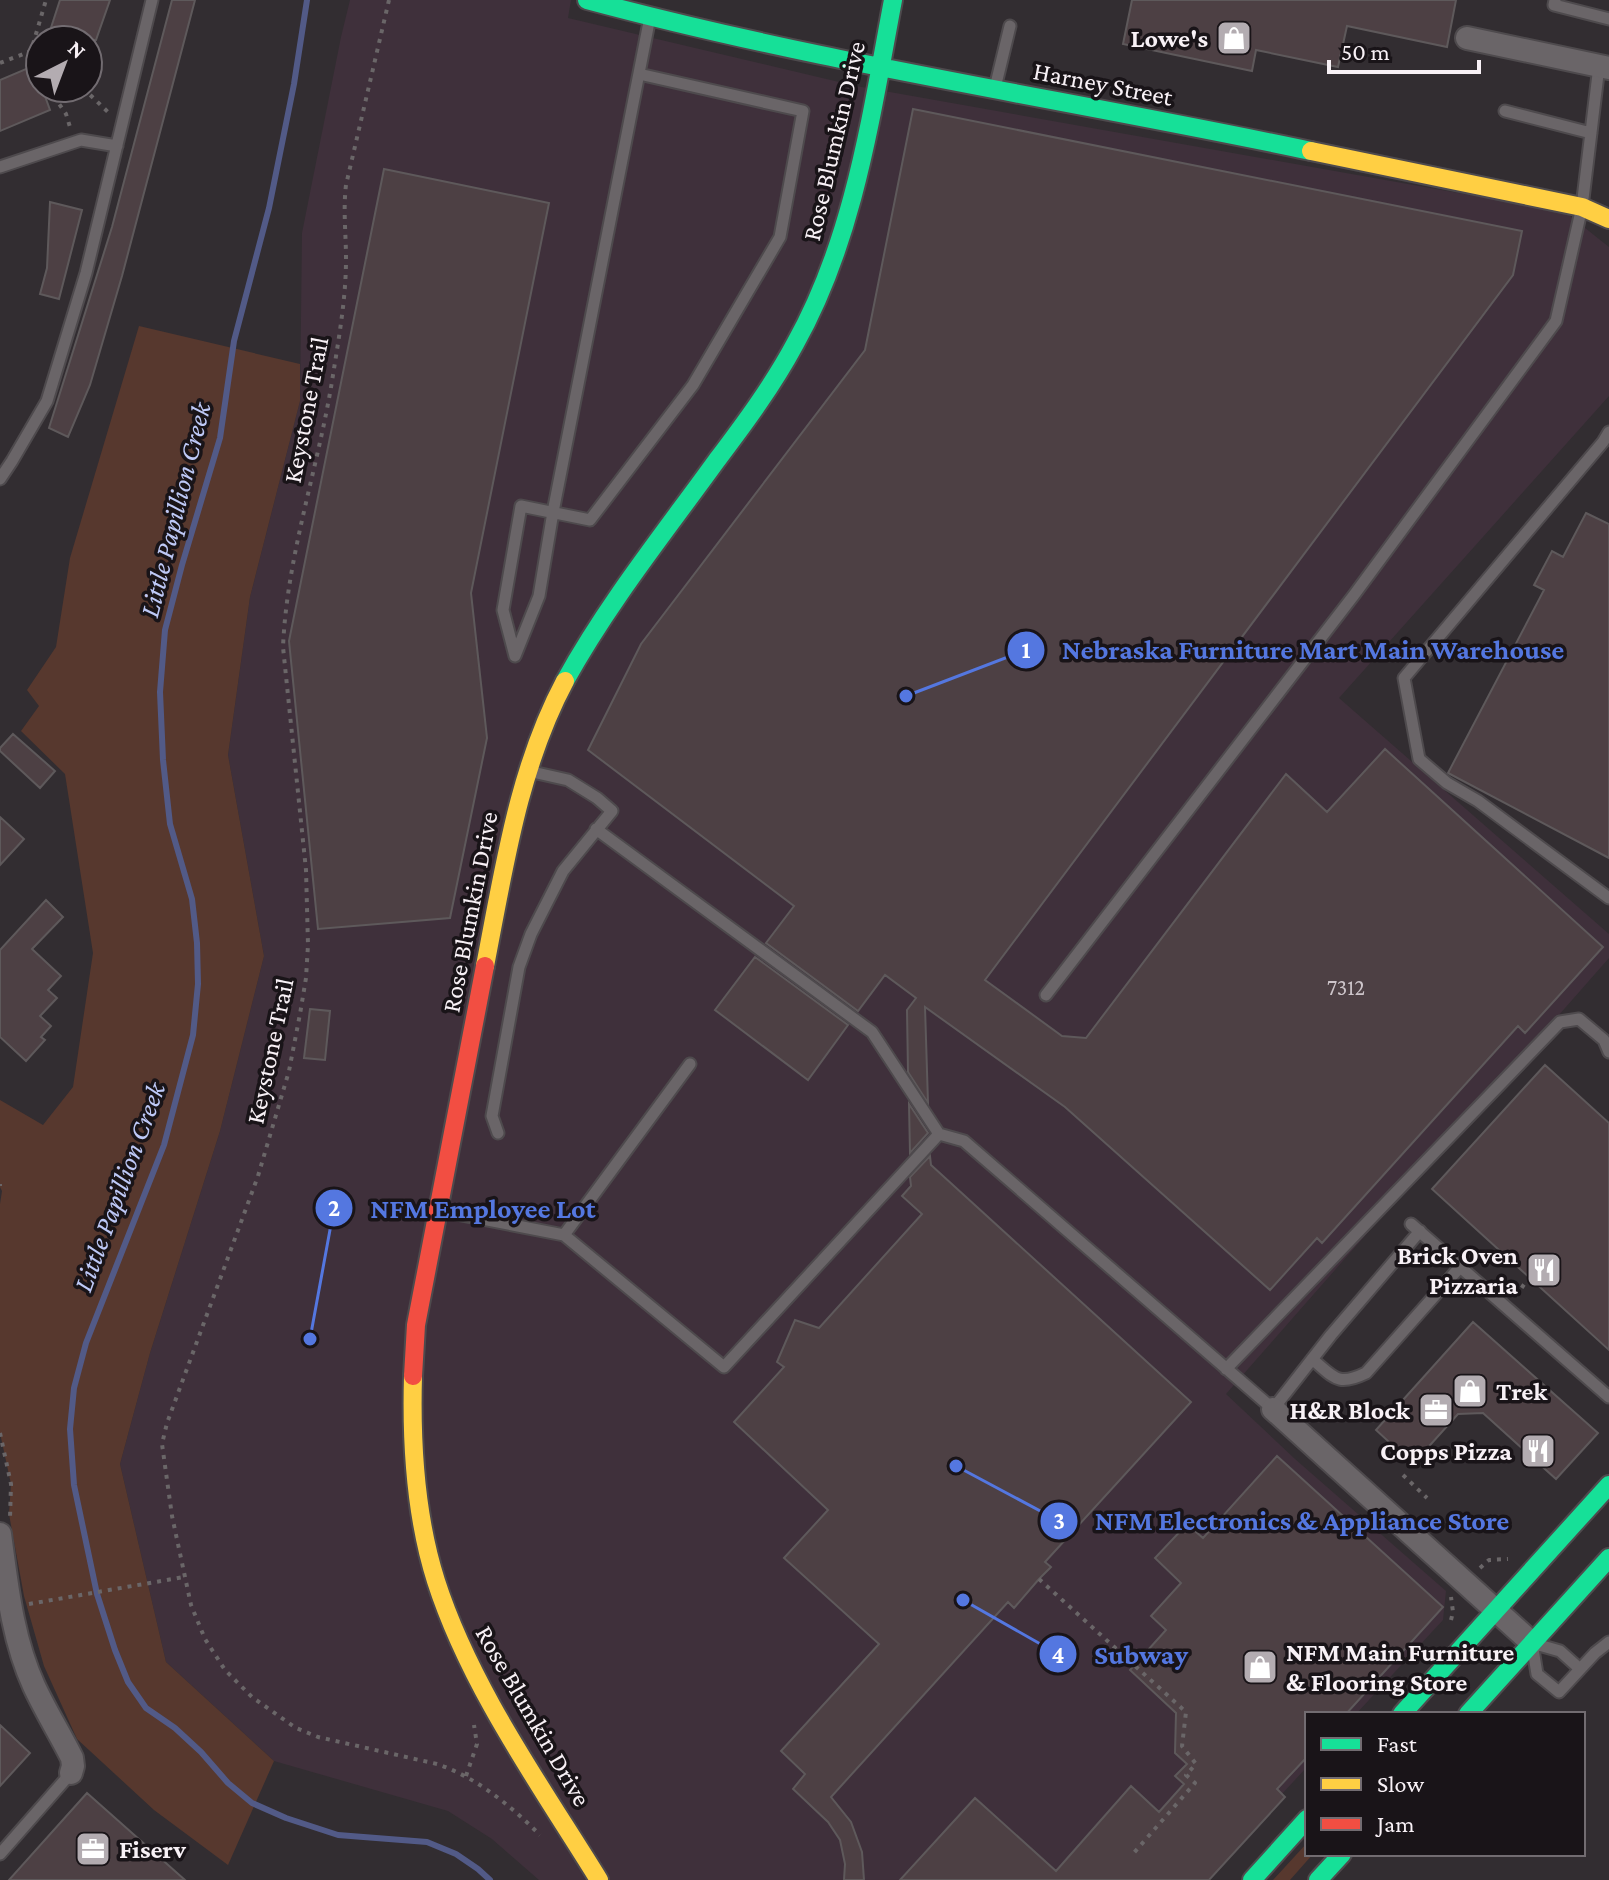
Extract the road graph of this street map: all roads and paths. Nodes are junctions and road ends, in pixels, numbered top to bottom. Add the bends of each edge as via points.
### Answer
1 (46, 0) edge
2 (152, 0) edge
3 (389, 0) edge
4 (586, 0) edge
5 (893, 0) edge
6 (1555, 0) edge
7 (650, 17) junction
8 (1609, 19) edge
9 (39, 24) edge
10 (1010, 26) dead end
11 (1467, 38) dead end
12 (24, 54) edge
13 (0, 63) edge
14 (880, 67) junction
15 (1604, 67) edge
16 (639, 74) junction
17 (994, 90) junction
18 (59, 104) edge
19 (99, 104) edge
20 (1505, 111) dead end
21 (122, 126) junction
22 (1591, 133) junction
23 (74, 142) junction
24 (117, 146) junction
25 (0, 167) edge
26 (1582, 207) junction
27 (1609, 219) edge
28 (1609, 432) edge
29 (0, 479) edge
30 (553, 512) junction
31 (528, 771) junction
32 (596, 829) junction
33 (1609, 898) edge
34 (1046, 995) dead end
35 (1609, 1052) edge
36 (690, 1064) dead end
37 (498, 1133) dead end
38 (939, 1134) junction
39 (439, 1211) junction
40 (564, 1235) junction
41 (1460, 1267) junction
42 (1525, 1283) dead end
43 (1518, 1293) dead end
44 (1312, 1359) junction
45 (1226, 1369) junction
46 (1609, 1397) edge
47 (1273, 1409) junction
48 (1403, 1475) dead end
49 (1609, 1485) edge
50 (1427, 1498) dead end
51 (0, 1534) edge
52 (1609, 1558) edge
53 (184, 1577) junction
54 (1039, 1579) dead end
55 (35, 1604) dead end
56 (1495, 1611) junction
57 (1609, 1642) edge
58 (1532, 1643) junction
59 (1580, 1669) junction
60 (1404, 1712) edge
61 (1470, 1712) edge
62 (71, 1773) joint
63 (1305, 1821) edge
64 (545, 1840) dead end
65 (0, 1854) edge
66 (1132, 1855) dead end
67 (1340, 1856) edge
68 (599, 1880) edge
69 (1252, 1880) edge
70 (1318, 1880) edge

1 - 9 path
2 - 21 lane
3 - 53 path, Keystone Trail via 346,185 339,334 285,611 283,647 306,870 306,978 289,1071 263,1161 162,1444
4 - 7 main road, Harney Street
5 - 14 main road, Rose Blumkin Drive
6 - 8 lane via 1554,5
7 - 14 main road, Harney Street
7 - 16 lane
10 - 17 lane
11 - 15 street
12 - 13 path
14 - 17 main road, Harney Street
14 - 31 main road, Rose Blumkin Drive via 841,237 805,327 757,406 585,646
15 - 22 lane
16 - 30 lane
16 - 30 lane via 803,111 780,237 693,385 590,520
17 - 26 main road, Harney Street
18 - 23 path
19 - 21 path
20 - 22 lane
21 - 24 lane
22 - 26 lane
23 - 24 lane
23 - 25 lane
24 - 29 lane via 47,401
26 - 27 main road, Harney Street
26 - 34 lane via 1556,321
28 - 33 lane via 1404,678 1419,759
30 - 30 lane via 521,506 503,610 515,656 539,596
31 - 32 lane via 568,780 597,798 612,811
31 - 39 main road, Rose Blumkin Drive via 510,837
32 - 37 lane via 563,871 519,967 492,1116
32 - 38 lane via 872,1032
35 - 45 lane via 1604,1040 1579,1019 1560,1022
36 - 40 lane
38 - 40 lane via 724,1367
38 - 45 lane via 964,1141
39 - 40 lane
39 - 68 main road, Rose Blumkin Drive via 416,1325 411,1400 413,1469 426,1541 447,1612 474,1672
41 - 44 lane via 1366,1373 1338,1380
41 - 44 lane via 1416,1228
41 - 46 lane
42 - 43 path
44 - 47 lane
45 - 47 lane
47 - 56 street
48 - 50 path
49 - 56 main road
51 - 62 street via 21,1650 72,1758
52 - 58 main road
53 - 55 path
53 - 64 path, Keystone Trail via 205,1639 225,1670 278,1717 318,1737 453,1769 487,1790
54 - 66 path via 1186,1712 1182,1746 1196,1764 1186,1775 1195,1783
56 - 58 street
56 - 60 main road
57 - 59 lane
58 - 59 lane via 1560,1651
58 - 59 lane via 1537,1674 1559,1692
58 - 61 main road
62 - 65 lane
63 - 69 main road
67 - 70 main road

